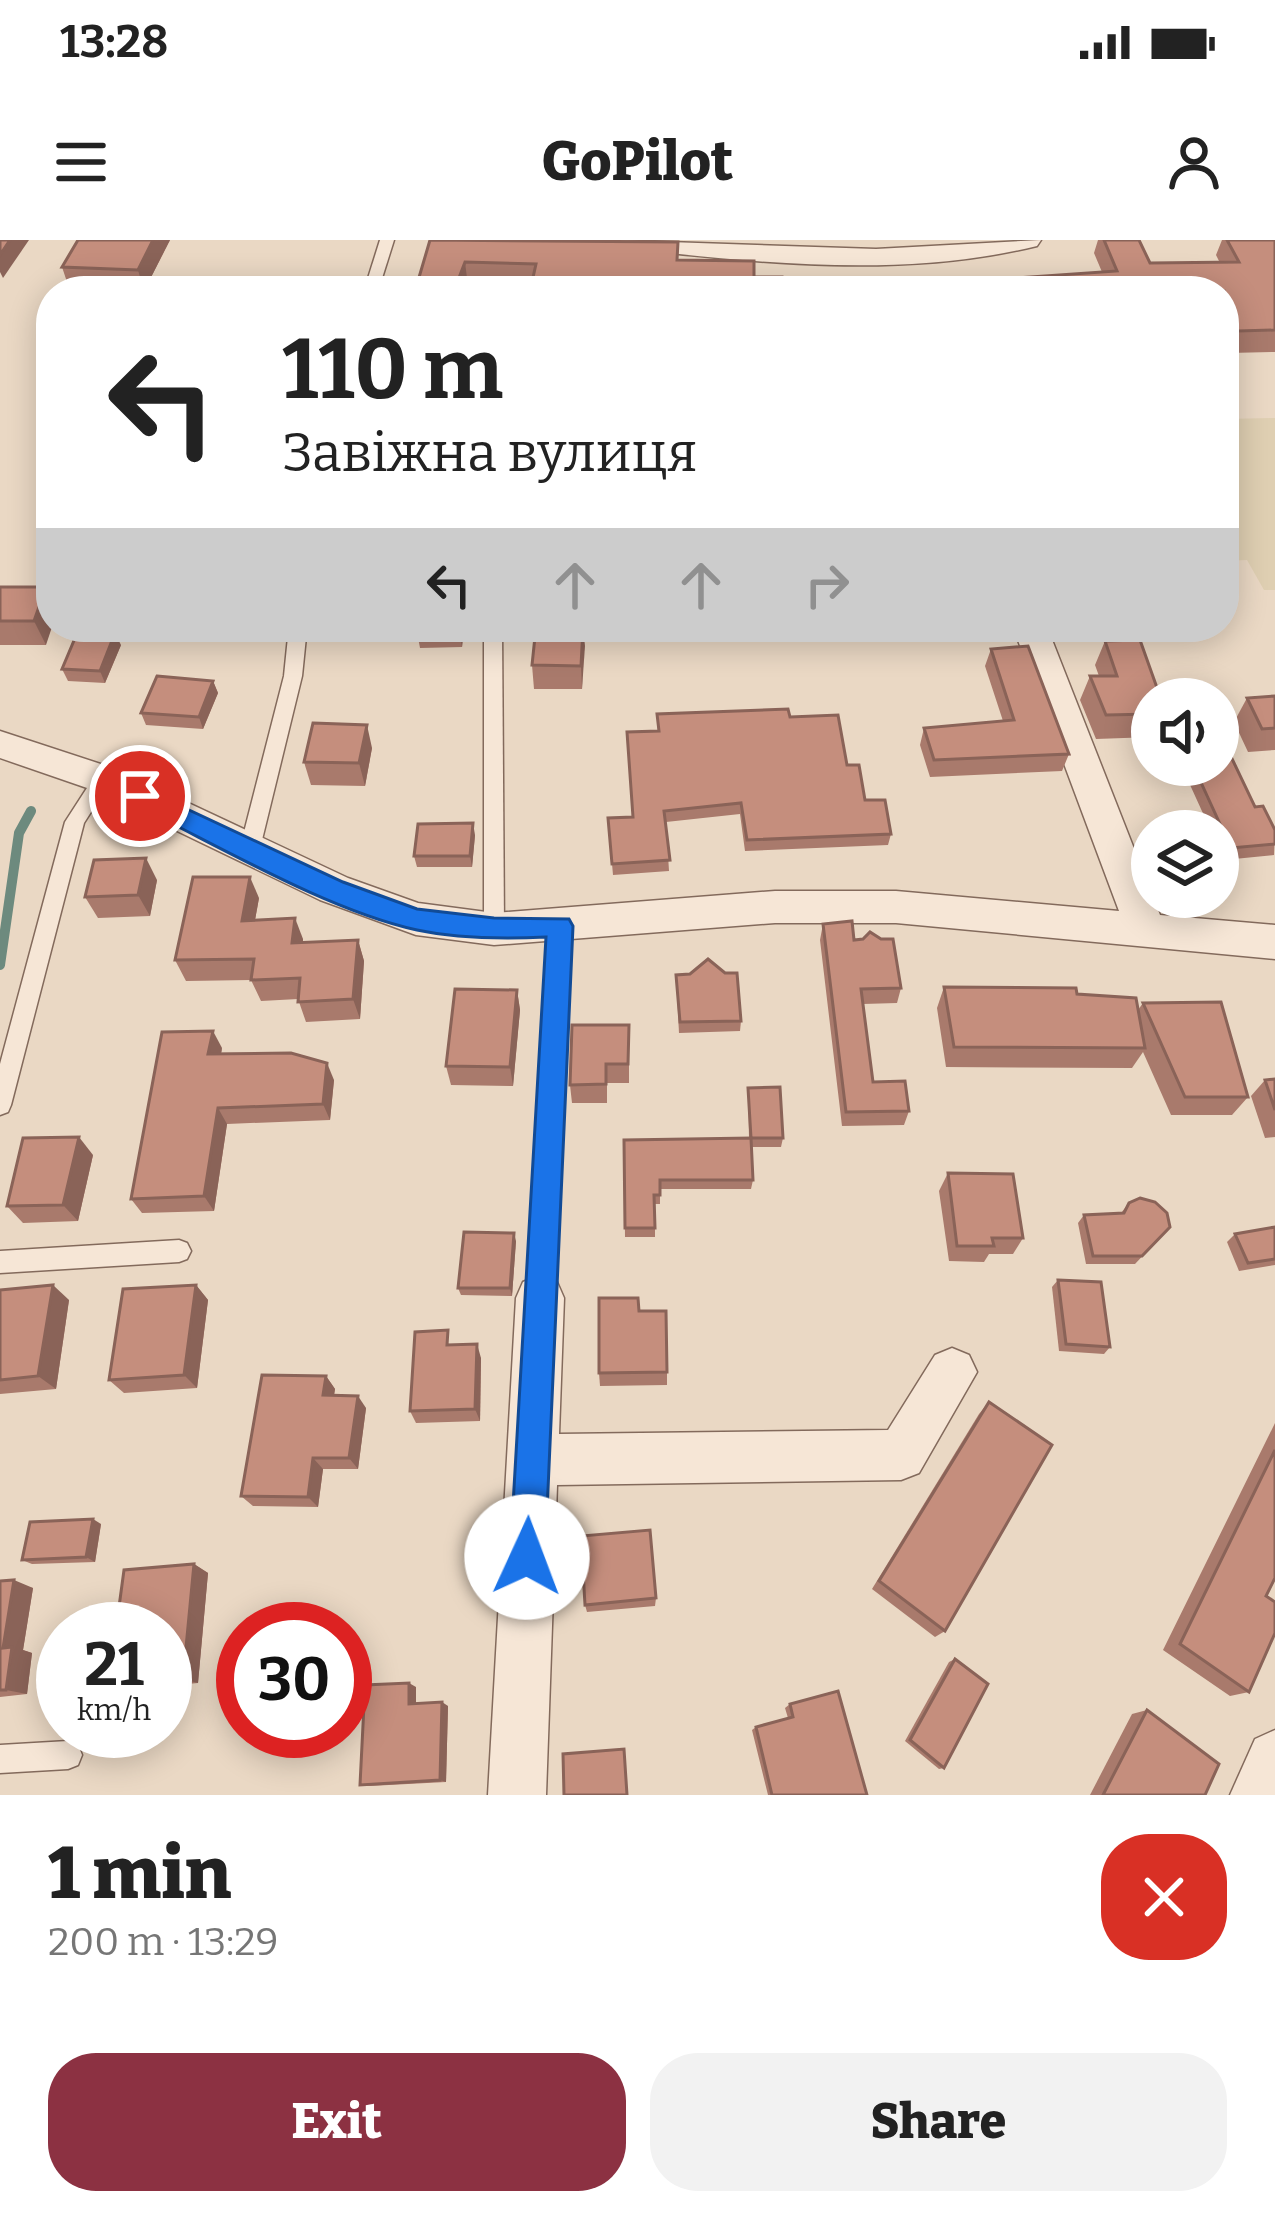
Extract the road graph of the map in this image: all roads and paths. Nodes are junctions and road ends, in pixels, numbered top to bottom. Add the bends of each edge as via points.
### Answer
1 (387, 240) edge
2 (623, 240) edge
3 (1028, 240) edge
4 (376, 276) edge
5 (296, 642) edge
6 (493, 642) edge
7 (1036, 642) edge
8 (0, 744) edge
9 (103, 779) junction
10 (250, 848) junction
11 (560, 926) junction
12 (494, 928) junction
13 (1148, 932) junction
14 (1275, 942) edge
15 (0, 1105) edge
16 (179, 1251) dead end
17 (0, 1262) edge
18 (540, 1298) joint
19 (952, 1372) dead end
20 (531, 1460) junction
21 (36, 1757) edge
22 (0, 1759) edge
23 (1275, 1759) edge
24 (518, 1795) edge
25 (1259, 1795) edge

1 - 4 lane
2 - 3 street via 927,266
5 - 10 lane
6 - 12 lane
7 - 13 street
8 - 9 street
9 - 10 street
9 - 15 lane via 75,822
10 - 12 street via 416,919
11 - 12 street
11 - 13 street via 776,907 896,907
11 - 18 lane
13 - 14 street
16 - 17 lane
18 - 20 street
19 - 20 street via 902,1454
20 - 24 street
21 - 22 lane
23 - 25 street

